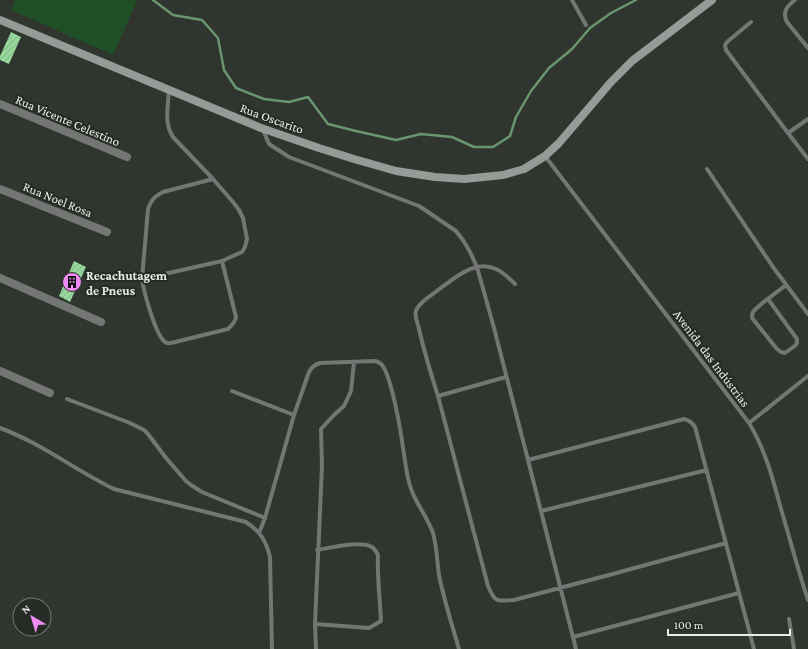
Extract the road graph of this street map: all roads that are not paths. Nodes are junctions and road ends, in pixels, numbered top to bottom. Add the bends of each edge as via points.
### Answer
1 (572, 0) edge
2 (712, 0) edge
3 (795, 0) edge
4 (0, 20) edge
5 (751, 22) dead end
6 (586, 25) dead end
7 (808, 48) edge
8 (169, 90) junction
9 (0, 104) edge
10 (808, 119) edge
11 (261, 128) junction
12 (788, 133) junction
13 (545, 156) junction
14 (127, 157) dead end
15 (808, 159) edge
16 (707, 170) dead end
17 (213, 179) junction
18 (0, 188) edge
19 (106, 232) dead end
20 (222, 261) junction
21 (477, 267) junction
22 (0, 278) edge
23 (142, 279) junction
24 (515, 284) dead end
25 (786, 285) junction
26 (768, 299) junction
27 (808, 314) edge
28 (102, 322) dead end
29 (354, 362) junction
30 (0, 371) edge
31 (808, 376) edge
32 (506, 377) junction
33 (232, 391) dead end
34 (50, 393) dead end
35 (438, 396) junction
36 (67, 399) dead end
37 (294, 415) junction
38 (749, 423) junction
39 (0, 428) edge
40 (528, 460) junction
41 (707, 470) junction
42 (541, 511) junction
43 (265, 518) junction
44 (259, 533) junction
45 (726, 543) junction
46 (318, 550) junction
47 (801, 580) junction
48 (808, 587) edge
49 (561, 588) junction
50 (740, 593) junction
51 (808, 600) edge
52 (789, 619) dead end
53 (315, 624) junction
54 (573, 638) junction
55 (272, 649) edge
56 (316, 649) edge
57 (459, 649) edge
58 (576, 649) edge
59 (754, 649) edge
60 (794, 649) edge

1 - 6 lane
2 - 13 main road, Rua Oscarito via 632,61
3 - 7 lane via 786,8 785,18
4 - 8 main road, Rua Oscarito
5 - 12 lane via 727,42 726,50
8 - 11 main road, Rua Oscarito
8 - 17 lane via 167,107 170,132
9 - 14 street, Rua Vicente Celestino
10 - 12 lane
11 - 13 main road, Rua Oscarito via 396,171 435,177 464,179 502,175 524,169
11 - 21 lane via 269,144 288,157 419,206 456,231
12 - 15 lane
13 - 38 lane, Avenida das Indústrias
16 - 25 lane
17 - 20 lane via 239,210 247,240 242,252
17 - 23 lane via 163,192 150,202
18 - 19 street, Rua Noel Rosa
20 - 23 lane
20 - 23 lane via 236,317 235,322 228,329 171,343 167,343 160,336
21 - 24 lane via 495,268
21 - 32 lane
21 - 35 lane via 463,272 426,300 416,311
22 - 28 street
25 - 26 lane
25 - 27 lane
26 - 26 lane via 754,310 752,318 777,349 785,353 796,345 797,339
29 - 37 lane via 320,363 313,366
29 - 46 lane via 351,391 344,406 321,429
29 - 57 lane via 378,362 387,374 400,428 407,476 434,535 440,577
30 - 34 street
31 - 38 lane
32 - 35 lane
32 - 40 lane
33 - 37 lane
35 - 49 lane via 491,594 497,600 514,600
36 - 43 lane via 144,430 191,485
37 - 43 lane
38 - 47 lane, Avenida das Indústrias via 764,452
39 - 44 lane via 25,439 114,489 246,522
40 - 41 lane via 684,419 691,421 695,427
40 - 42 lane
41 - 42 lane
41 - 45 lane
42 - 49 lane
43 - 44 lane
44 - 55 lane via 268,547 270,557
45 - 49 lane
45 - 50 lane
46 - 53 lane
46 - 53 lane via 345,544 372,547 378,555 381,621 369,628
47 - 48 lane
47 - 51 lane, Avenida das Indústrias
49 - 54 lane
50 - 54 lane
50 - 59 lane
52 - 60 lane
53 - 56 lane
54 - 58 lane

